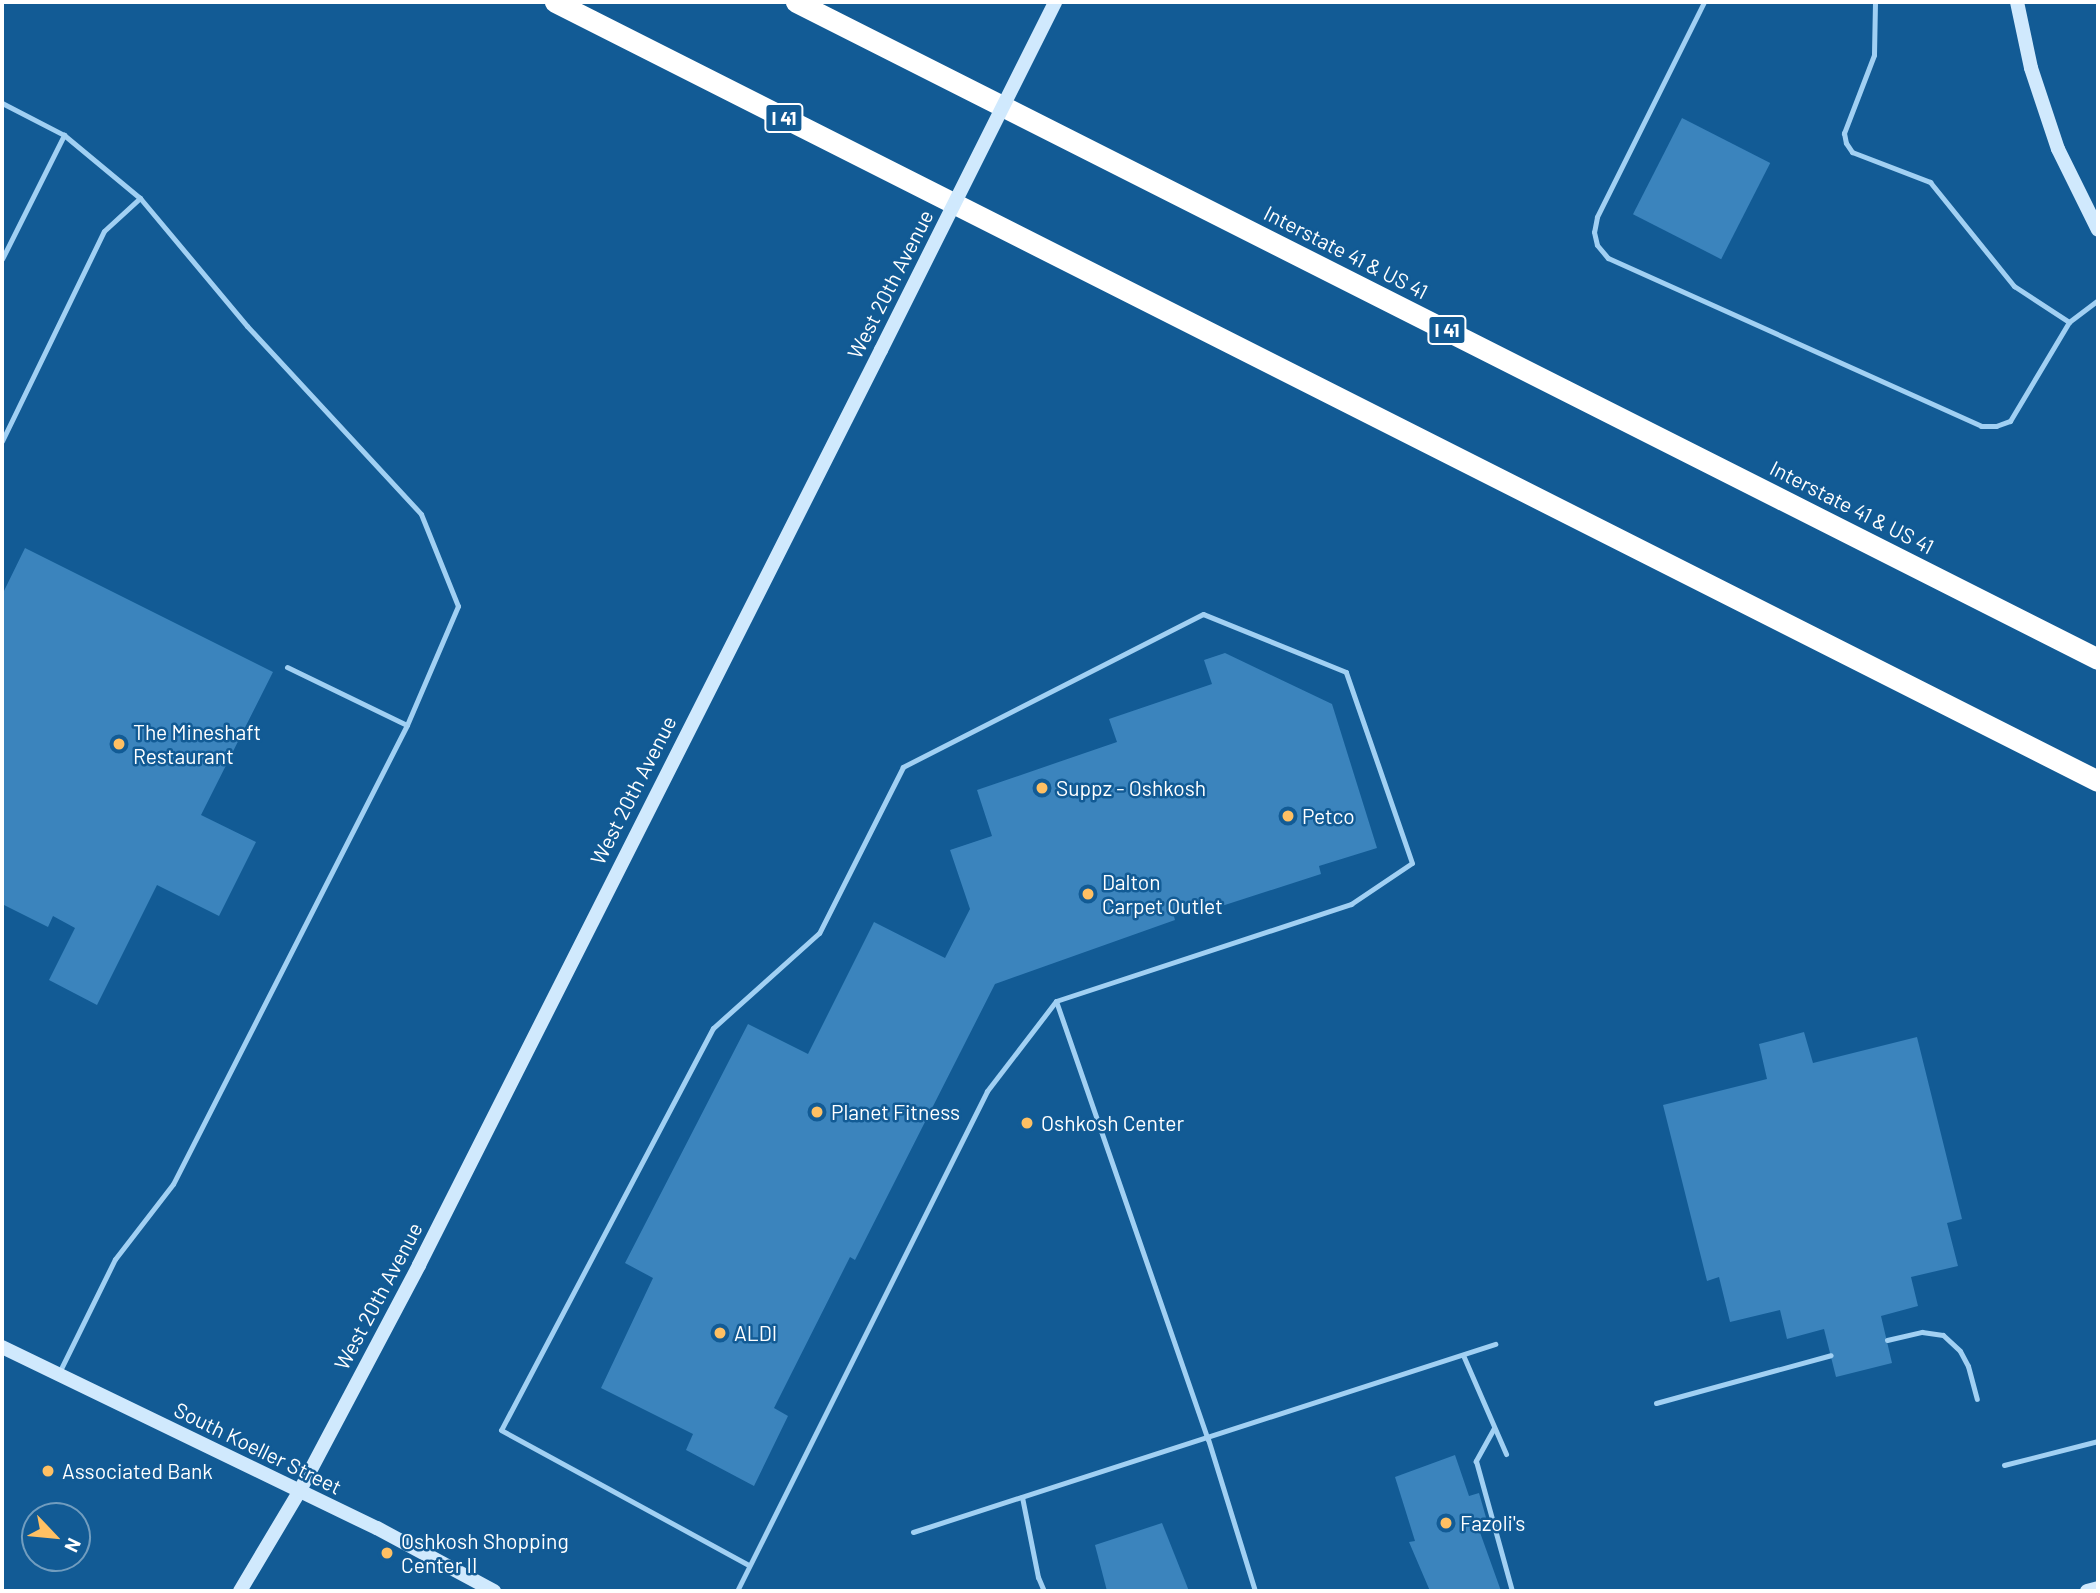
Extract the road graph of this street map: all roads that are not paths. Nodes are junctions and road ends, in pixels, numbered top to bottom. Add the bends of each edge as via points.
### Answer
1 (555, 2) edge
2 (796, 2) edge
3 (1055, 2) edge
4 (1704, 2) edge
5 (1875, 2) edge
6 (2017, 2) edge
7 (2, 103) edge
8 (64, 135) junction
9 (140, 198) junction
10 (2098, 230) edge
11 (2, 259) edge
12 (2098, 300) edge
13 (2069, 322) junction
14 (2, 441) edge
15 (2098, 659) edge
16 (287, 667) dead end
17 (407, 725) junction
18 (2098, 781) edge
19 (1056, 1001) junction
20 (1887, 1340) dead end
21 (1495, 1344) dead end
22 (2, 1347) edge
23 (1463, 1355) junction
24 (1831, 1355) dead end
25 (58, 1375) junction
26 (1977, 1399) dead end
27 (1656, 1403) dead end
28 (1494, 1428) junction
29 (1208, 1439) junction
30 (2098, 1441) edge
31 (1506, 1454) dead end
32 (2004, 1465) dead end
33 (299, 1492) junction
34 (1022, 1497) junction
35 (913, 1532) dead end
36 (749, 1565) junction
37 (2098, 1588) edge
38 (240, 1591) edge
39 (494, 1591) edge
40 (737, 1591) edge
41 (1044, 1591) edge
42 (1255, 1591) edge
43 (1513, 1591) edge
44 (2087, 1591) edge

1 - 18 highway, I 41
2 - 15 highway, Interstate 41 & US 41 / I 41
3 - 33 street, West 20th Avenue, bridge via 419,1265
4 - 13 lane via 1597,217 1597,245 1608,258 1981,426 2010,421
5 - 13 lane via 1874,55 1844,133 1846,143 1852,152 1930,182 2014,286
6 - 10 street via 2031,68 2058,149
7 - 8 lane
8 - 9 lane
8 - 11 lane
9 - 14 lane via 104,231
9 - 17 lane via 247,326 421,514 458,606
12 - 13 lane
16 - 17 lane
17 - 25 lane via 173,1184 115,1259
19 - 29 lane
19 - 36 lane via 987,1091
19 - 36 lane via 1352,904 1412,863 1346,672 1203,614 903,767 819,933 713,1028 501,1430
20 - 26 lane via 1922,1332 1943,1335 1968,1366
21 - 23 lane
22 - 25 street, South Koeller Street
23 - 28 lane
23 - 29 lane
24 - 27 lane
25 - 33 street, South Koeller Street
28 - 31 lane
28 - 43 lane via 1476,1461
29 - 34 lane
29 - 42 lane
30 - 32 lane
33 - 38 street, West 20th Avenue
33 - 39 street, South Koeller Street
34 - 35 lane
34 - 41 lane
36 - 40 lane
37 - 44 street

